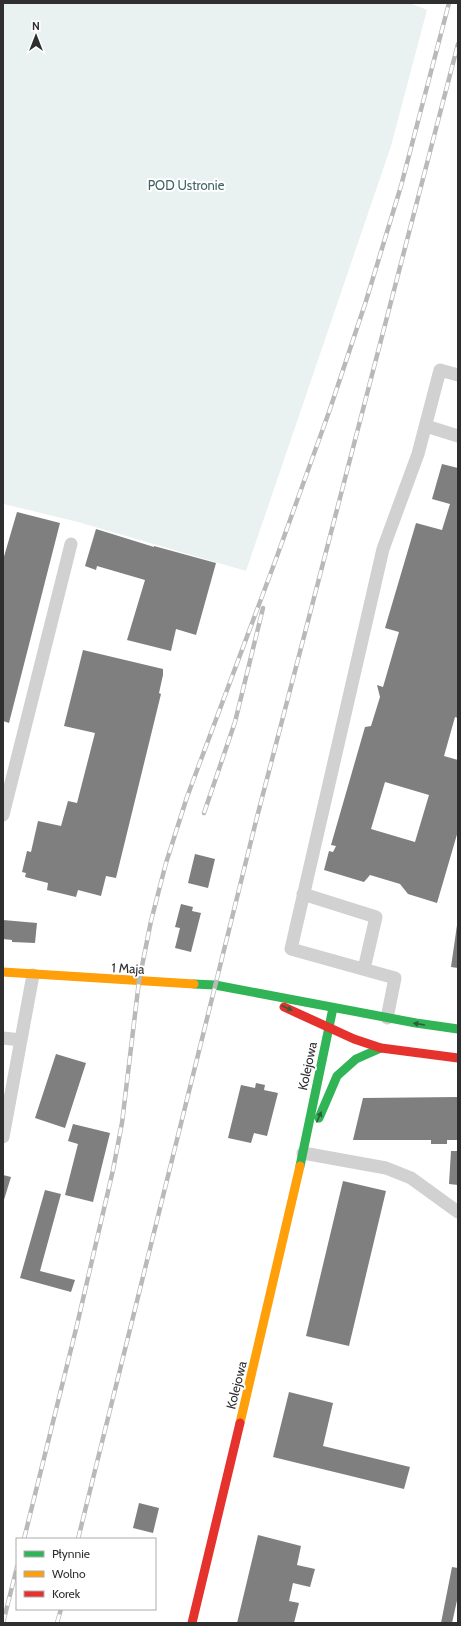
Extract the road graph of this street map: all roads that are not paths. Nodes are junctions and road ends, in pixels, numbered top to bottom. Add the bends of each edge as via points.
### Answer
1 (458, 375) edge
2 (426, 426) junction
3 (458, 436) edge
4 (71, 544) dead end
5 (3, 815) edge
6 (303, 894) junction
7 (364, 969) junction
8 (3, 972) edge
9 (33, 975) junction
10 (252, 992) junction
11 (333, 1008) junction
12 (387, 1018) junction
13 (329, 1027) junction
14 (458, 1029) edge
15 (3, 1038) edge
16 (21, 1040) junction
17 (381, 1048) junction
18 (458, 1058) edge
19 (3, 1137) edge
20 (303, 1153) junction
21 (458, 1212) edge
22 (192, 1623) edge

1 - 2 lane via 440,370
2 - 3 lane
2 - 6 lane via 383,549
4 - 5 lane
6 - 7 lane via 376,916
6 - 7 lane via 291,949
7 - 12 lane via 395,978
8 - 9 street, 1 Maja
9 - 10 street, 1 Maja via 202,984
9 - 16 lane
10 - 11 street, 1 Maja
10 -> 13 street, 1 Maja
11 - 12 street, 1 Maja
11 - 13 street, Kolejowa
14 -> 12 street, 1 Maja
13 - 17 street, 1 Maja
13 - 20 street, Kolejowa
15 - 16 lane
16 - 19 lane
17 - 18 street, 1 Maja
20 -> 17 street, Kolejowa via 337,1076 356,1059
20 - 21 lane via 386,1168 411,1178
20 - 22 street, Kolejowa

